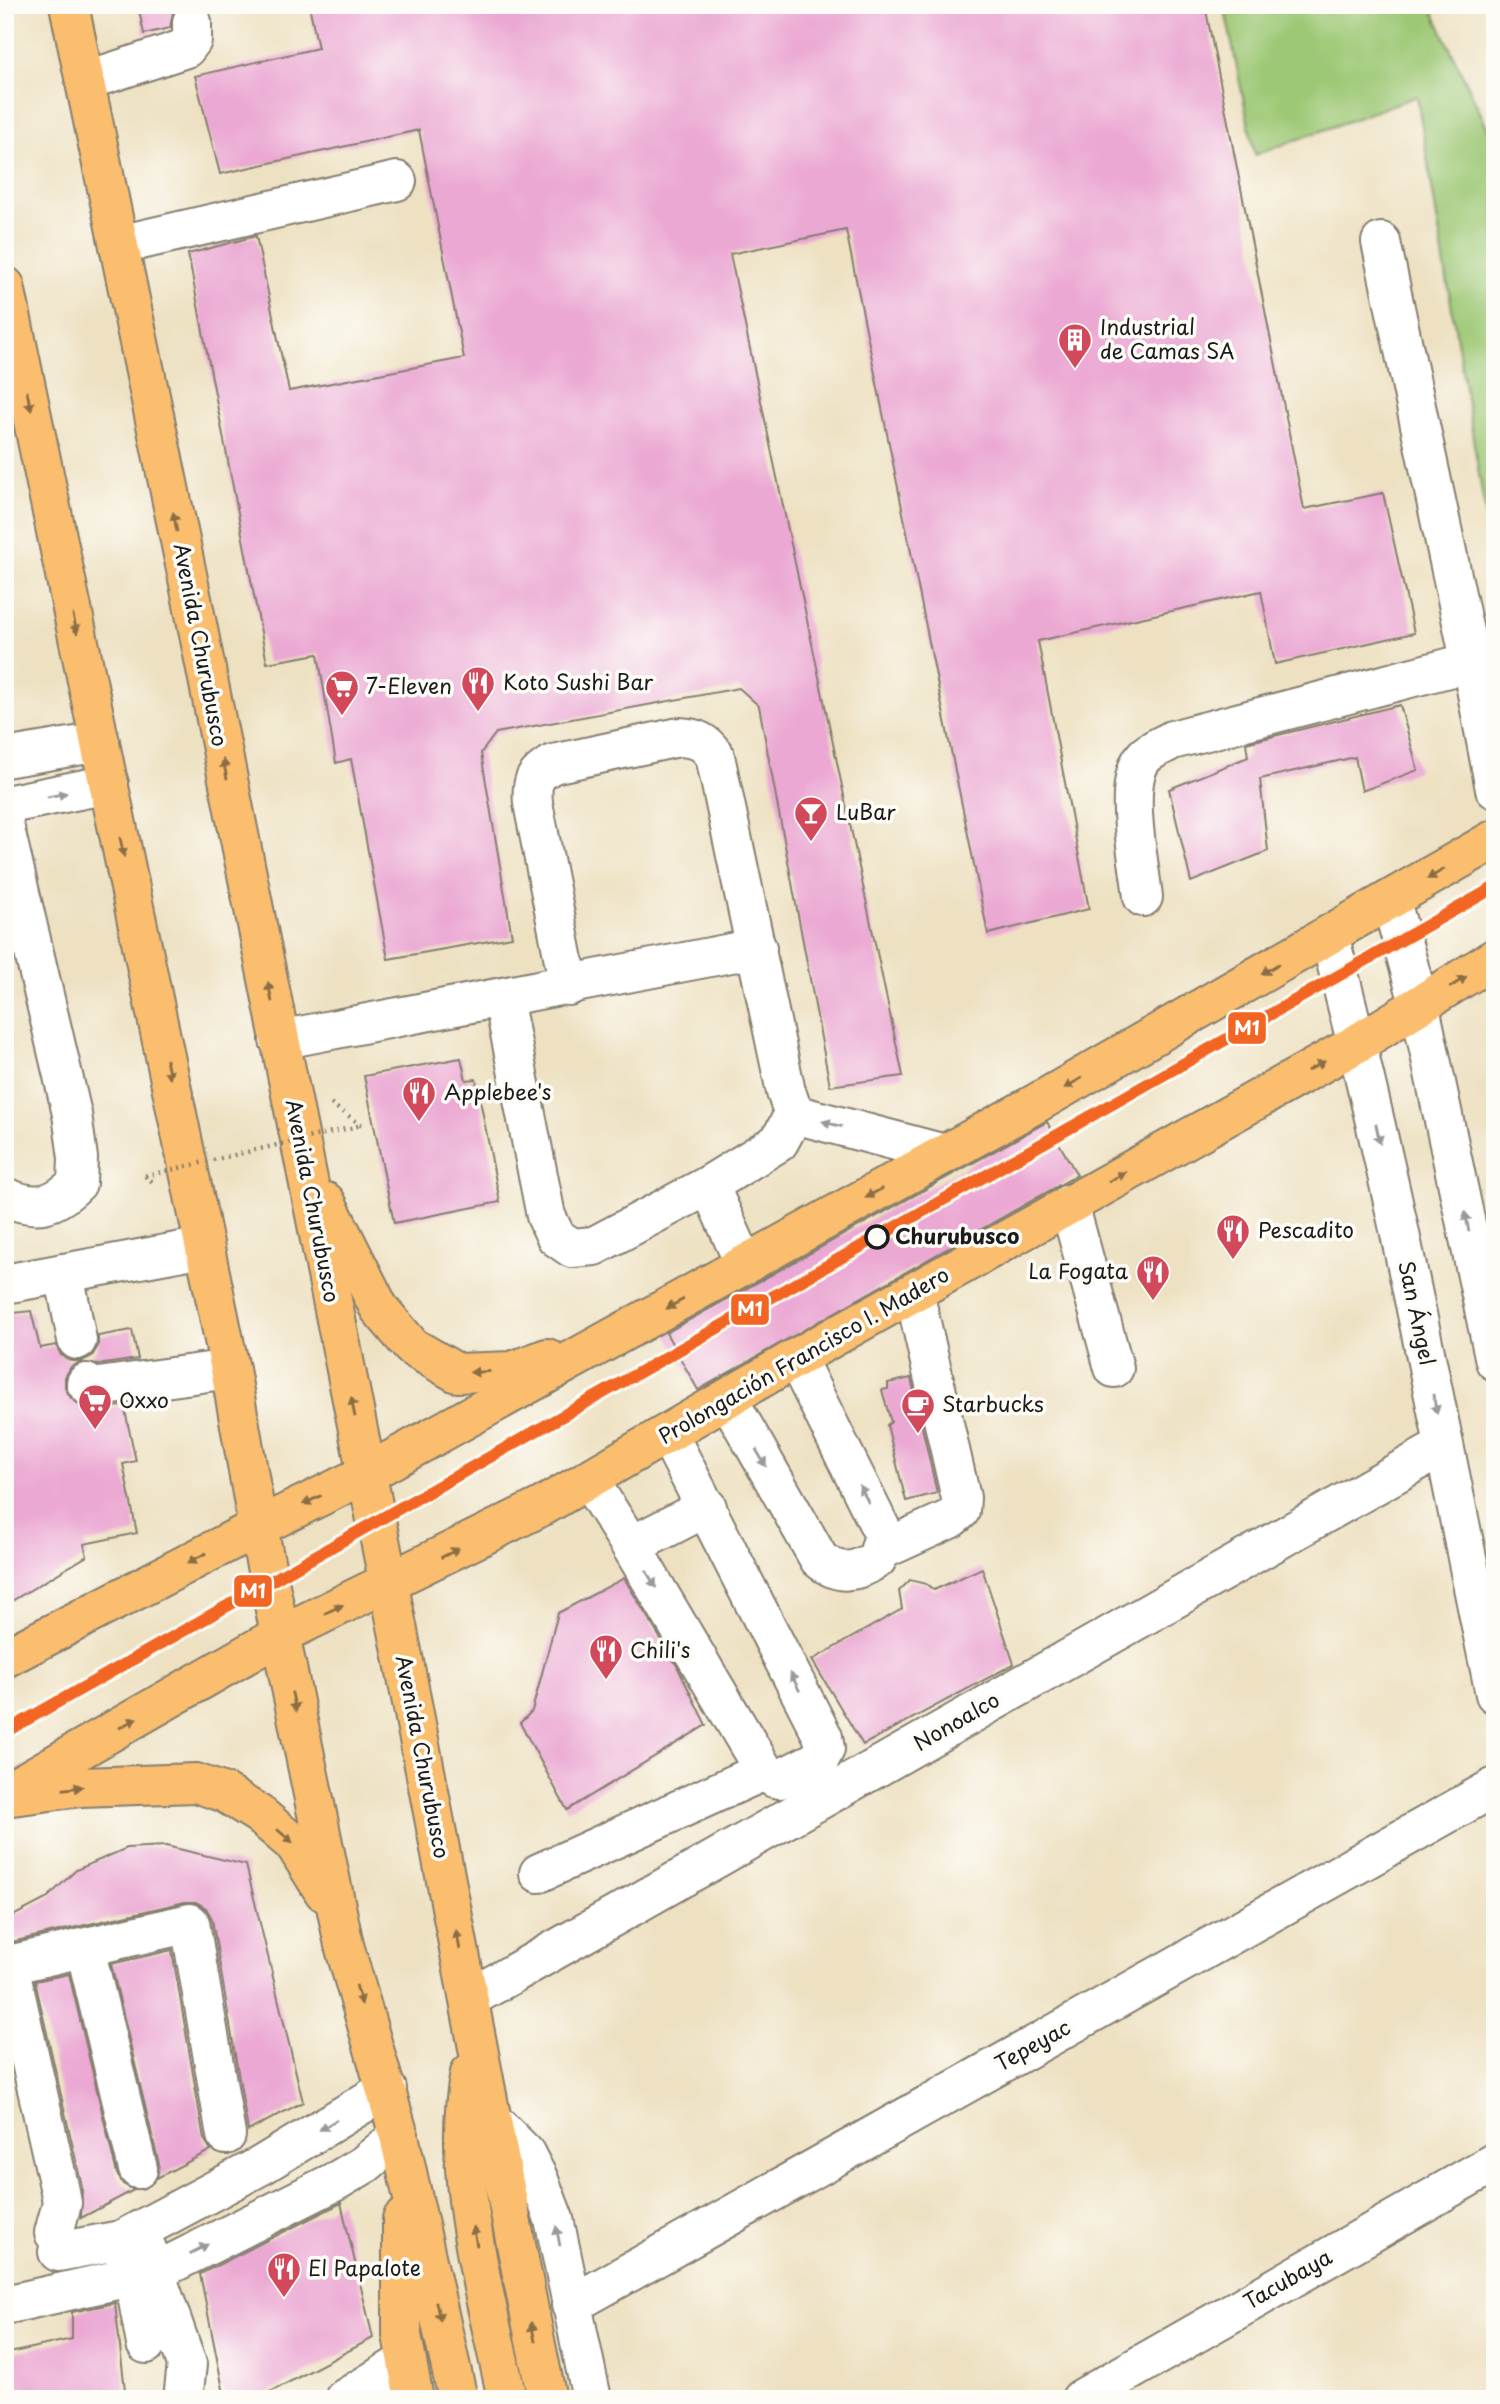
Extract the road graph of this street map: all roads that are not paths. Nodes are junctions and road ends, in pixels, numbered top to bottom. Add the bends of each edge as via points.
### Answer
1 (69, 5) edge
2 (192, 23) dead end
3 (85, 81) junction
4 (397, 181) dead end
5 (1381, 242) dead end
6 (119, 245) junction
7 (5, 286) edge
8 (1481, 676) edge
9 (100, 742) junction
10 (5, 758) edge
11 (109, 784) junction
12 (1495, 789) edge
13 (5, 805) edge
14 (5, 829) edge
15 (1495, 839) edge
16 (1143, 897) dead end
17 (1391, 901) junction
18 (1329, 935) junction
19 (757, 948) junction
20 (1494, 964) edge
21 (569, 986) junction
22 (503, 998) junction
23 (1420, 1007) junction
24 (279, 1040) junction
25 (1358, 1043) junction
26 (794, 1114) junction
27 (945, 1154) junction
28 (304, 1158) junction
29 (709, 1185) junction
30 (5, 1197) edge
31 (1069, 1204) junction
32 (204, 1247) junction
33 (745, 1265) junction
34 (64, 1273) junction
35 (5, 1284) edge
36 (914, 1292) junction
37 (638, 1324) junction
38 (77, 1340) dead end
39 (796, 1358) junction
40 (1495, 1361) edge
41 (1114, 1368) dead end
42 (230, 1369) junction
43 (86, 1383) dead end
44 (727, 1399) junction
45 (668, 1434) junction
46 (1444, 1446) junction
47 (366, 1474) junction
48 (589, 1480) junction
49 (707, 1507) junction
50 (258, 1527) junction
51 (631, 1546) junction
52 (882, 1550) junction
53 (389, 1584) junction
54 (279, 1635) junction
55 (5, 1658) edge
56 (1495, 1694) edge
57 (764, 1770) junction
58 (1495, 1787) edge
59 (5, 1795) edge
60 (539, 1873) dead end
61 (344, 1945) junction
62 (85, 1948) junction
63 (5, 1995) edge
64 (470, 1998) junction
65 (476, 2042) junction
66 (387, 2090) junction
67 (489, 2117) junction
68 (226, 2134) dead end
69 (401, 2147) junction
70 (1495, 2162) edge
71 (262, 2165) junction
72 (138, 2169) dead end
73 (287, 2204) junction
74 (130, 2236) junction
75 (56, 2242) junction
76 (144, 2275) junction
77 (65, 2293) junction
78 (5, 2305) edge
79 (571, 2305) junction
80 (145, 2344) dead end
81 (406, 2361) junction
82 (183, 2399) edge
83 (344, 2399) edge
84 (414, 2399) edge
85 (458, 2399) edge
86 (507, 2399) edge
87 (547, 2399) edge
88 (592, 2399) edge
89 (1082, 2399) edge

1 - 3 main road, Avenida Churubusco
2 - 3 street via 192,40 186,48
3 - 6 main road, Avenida Churubusco
4 - 6 street
5 - 8 street
24 -> 6 main road, Avenida Churubusco
7 -> 9 main road
8 - 12 street
8 - 16 street via 1172,740 1144,757 1134,779
9 - 10 street
9 - 11 main road
13 -> 11 street
11 -> 32 main road
14 - 30 street via 72,1114 78,1158 77,1183 60,1200 27,1206
15 -> 17 main road
17 - 18 main road
17 - 23 street
18 - 25 street, San Ángel
18 -> 27 main road
19 - 21 street
19 - 21 street via 715,756 696,738 679,737 553,764 538,772 531,785
19 - 26 street
23 -> 20 main road, Prolongación Francisco I. Madero
21 - 22 street
22 - 24 street
22 - 29 street via 546,1216 556,1237 572,1248 594,1246
23 - 25 main road, Prolongación Francisco I. Madero
40 -> 23 street
24 - 28 main road, Avenida Churubusco
31 -> 25 main road, Prolongación Francisco I. Madero
25 -> 46 street, San Ángel
27 -> 26 street
26 - 29 street via 779,1142
27 -> 33 main road
37 -> 28 main road via 512,1371 457,1373 412,1347 379,1308
47 -> 28 main road, Avenida Churubusco
29 - 33 street
31 - 36 main road, Prolongación Francisco I. Madero
31 - 41 street
32 - 34 street
32 - 42 main road
33 -> 37 main road
34 - 35 street
34 - 38 street
36 - 39 main road, Prolongación Francisco I. Madero
36 - 52 street via 961,1498 960,1511
37 - 47 main road
39 - 44 main road, Prolongación Francisco I. Madero
52 -> 39 street via 884,1535
42 - 43 street via 91,1388
42 - 50 main road
44 - 45 main road, Prolongación Francisco I. Madero
44 -> 52 street via 819,1559 845,1573 866,1566
45 - 48 main road, Prolongación Francisco I. Madero
45 - 49 street
46 - 56 street, San Ángel
46 - 64 street, Nonoalco
47 -> 50 main road
47 - 53 main road, Avenida Churubusco
48 - 51 street
53 -> 48 main road, Prolongación Francisco I. Madero
49 - 51 street
57 -> 49 street via 774,1778 788,1777 820,1759 825,1744
50 - 54 main road
50 -> 55 main road
51 -> 57 street
54 -> 53 main road, Prolongación Francisco I. Madero
64 -> 53 main road, Avenida Churubusco
59 -> 54 main road, Prolongación Francisco I. Madero
54 -> 61 main road
57 - 60 street
58 - 79 street, Tepeyac
59 -> 61 main road via 196,1783 225,1793 295,1845 321,1882
61 -> 66 main road
62 - 68 street via 190,1923
62 - 72 street
62 - 75 street via 9,1965 60,2191
63 - 75 street
64 - 65 main road, Avenida Churubusco
65 - 67 main road, Avenida Churubusco
86 -> 65 main road via 472,2219 463,2130
66 - 69 main road
66 -> 71 street
79 -> 67 street via 554,2219 540,2180 525,2153
87 -> 67 main road, Avenida Churubusco
69 - 73 street
69 - 81 main road
69 -> 85 main road
70 - 89 street, Tacubaya
71 - 73 street
71 - 74 street
76 -> 73 street
74 - 75 street
74 - 76 street
75 - 77 street
76 - 77 street
76 - 80 street
76 - 82 street via 187,2364
77 - 78 street
79 - 88 street
81 - 83 street
81 - 84 main road

